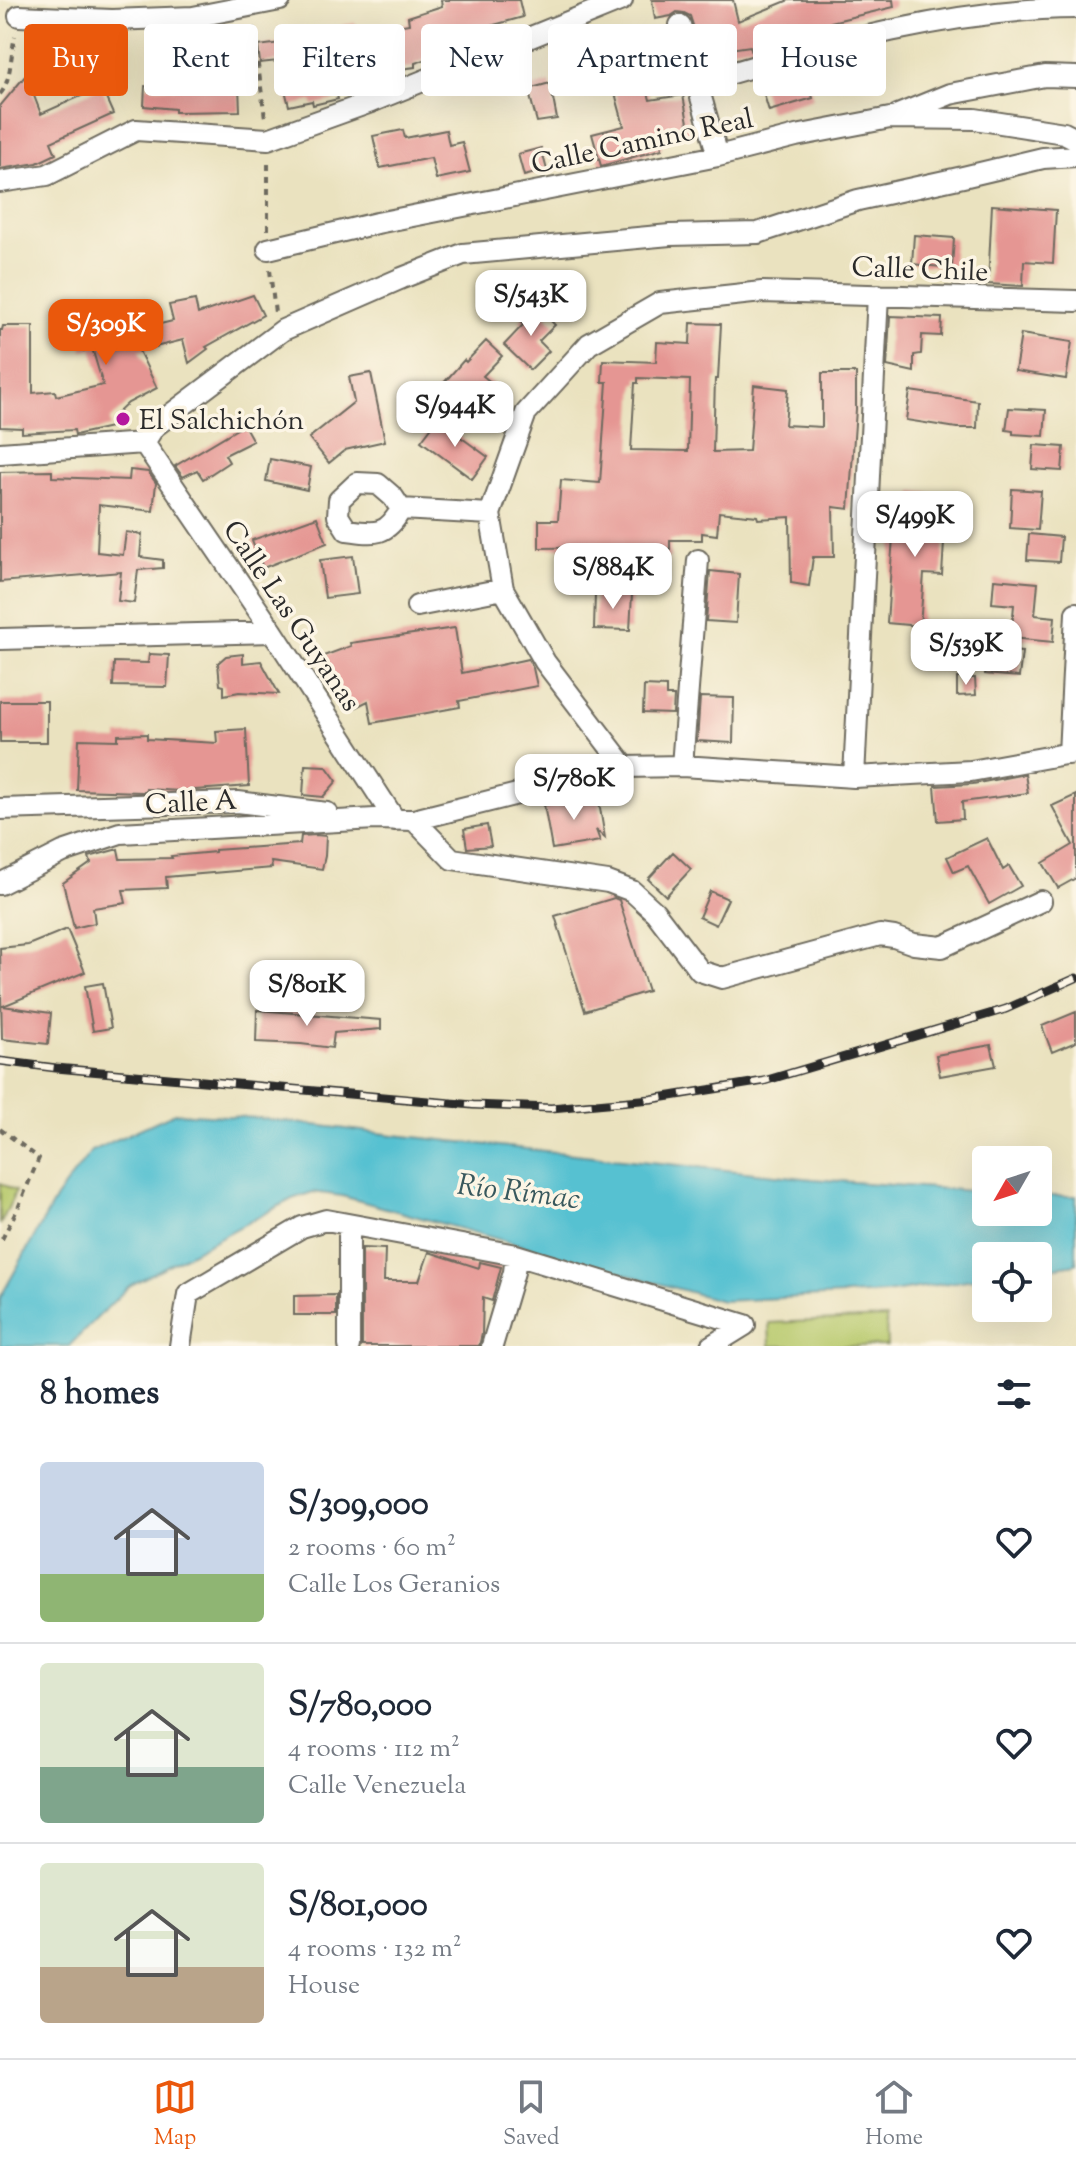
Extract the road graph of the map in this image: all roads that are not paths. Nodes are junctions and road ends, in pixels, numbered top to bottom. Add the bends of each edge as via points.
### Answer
1 (280, 0) edge
2 (622, 0) edge
3 (1076, 8) edge
4 (19, 16) road end
5 (737, 71) edge
6 (1076, 77) edge
7 (701, 96) edge
8 (890, 118) junction
9 (1076, 139) edge
10 (718, 156) junction
11 (1076, 156) edge
12 (0, 182) edge
13 (268, 249) road end
14 (878, 295) junction
15 (1076, 301) edge
16 (144, 443) junction
17 (0, 453) edge
18 (401, 509) dead end
19 (490, 514) junction
20 (698, 560) dead end
21 (503, 589) junction
22 (417, 606) dead end
23 (1076, 613) edge
24 (273, 632) junction
25 (0, 639) edge
26 (1073, 753) edge
27 (682, 766) junction
28 (625, 767) junction
29 (854, 777) junction
30 (0, 809) edge
31 (394, 820) junction
32 (0, 884) edge
33 (1041, 901) dead end
34 (349, 1226) junction
35 (516, 1255) junction
36 (180, 1346) edge
37 (349, 1346) edge
38 (492, 1346) edge
39 (711, 1346) edge

1 - 4 street via 180,17
2 - 12 street via 268,139 136,130 47,175
3 - 5 street via 952,18
6 - 8 street via 1045,76 950,94
7 - 10 street
8 - 9 street, Calle Camino Real via 975,119
8 - 10 street, Calle Camino Real
10 - 13 street, Calle Camino Real
11 - 16 street via 1043,158 858,200 758,233 670,235 463,254 283,330 154,427
14 - 15 street, Calle Chile
14 - 19 street, Calle Chile via 762,292 660,303 589,344 526,413
14 - 29 street
16 - 17 street
16 - 24 street, Calle Las Guyanas
18 - 19 street
19 - 21 street
20 - 27 street
21 - 22 street
21 - 28 street via 545,662
23 - 26 street
24 - 25 street
24 - 31 street, Calle Las Guyanas
26 - 29 street via 971,771
27 - 28 street
27 - 29 street
28 - 31 street
30 - 31 street via 238,802
31 - 32 street, Calle A via 120,833 63,852
31 - 33 street, Calle Las Guyanas via 452,859 608,882 632,891 700,971 722,978 880,935 942,947
34 - 35 street
34 - 36 street via 326,1220 302,1227 188,1294
34 - 37 street
35 - 38 street
35 - 39 street via 745,1325

